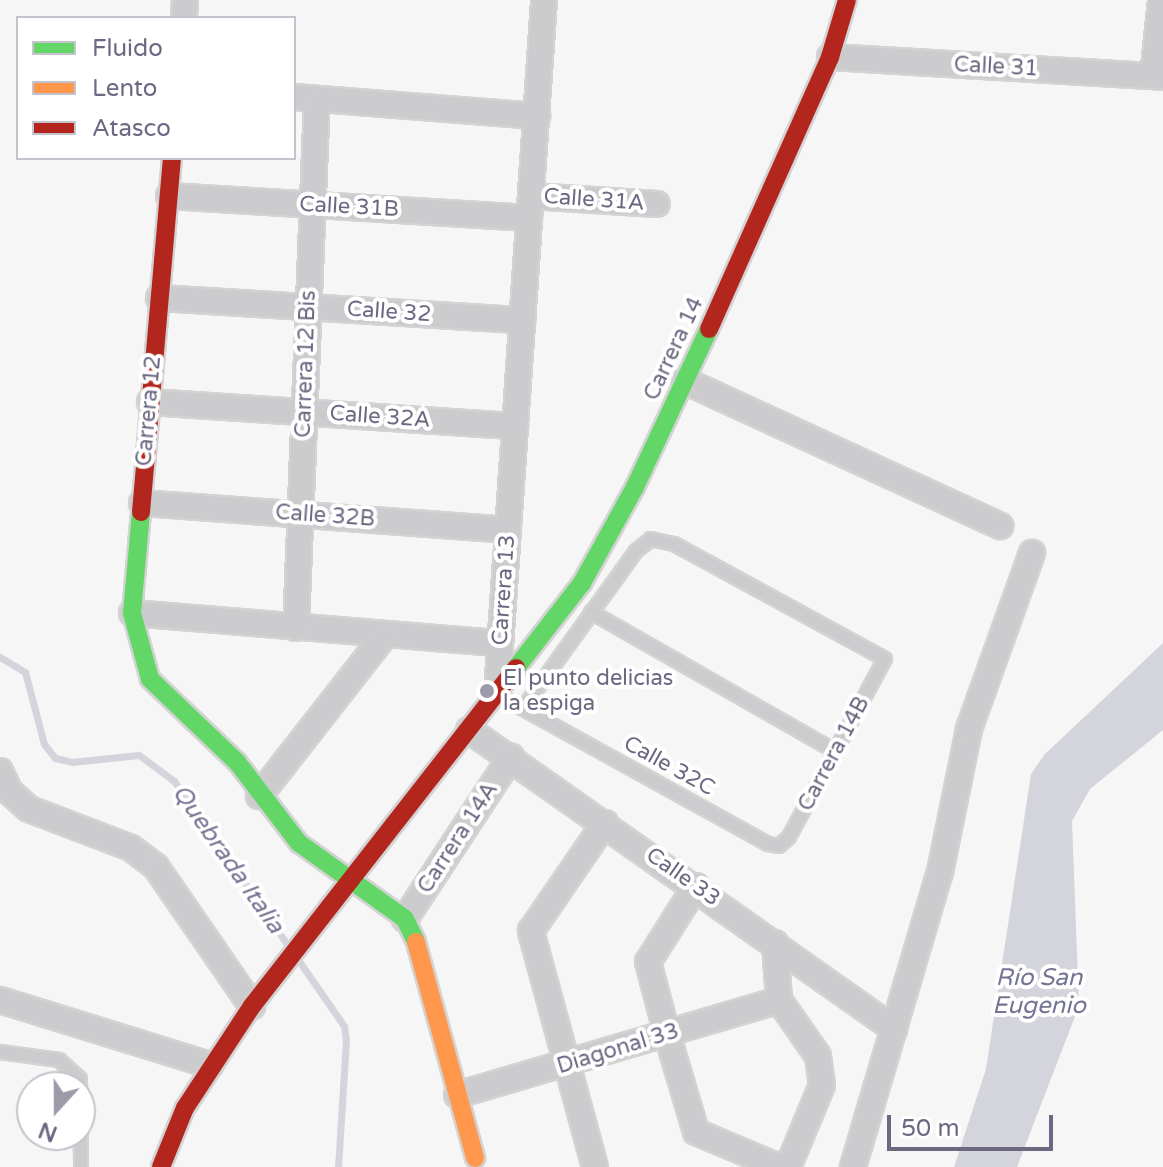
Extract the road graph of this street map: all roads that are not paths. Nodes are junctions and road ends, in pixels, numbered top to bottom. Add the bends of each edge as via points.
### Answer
1 (544, 0) edge
2 (847, 0) edge
3 (1161, 0) edge
4 (830, 57) junction
5 (1158, 77) edge
6 (306, 98) edge
7 (537, 116) junction
8 (172, 160) edge
9 (169, 196) junction
10 (657, 204) dead end
11 (313, 205) junction
12 (530, 207) junction
13 (159, 298) junction
14 (309, 307) junction
15 (522, 320) junction
16 (685, 381) junction
17 (150, 402) junction
18 (305, 412) junction
19 (515, 426) junction
20 (142, 503) junction
21 (300, 515) junction
22 (1000, 526) dead end
23 (508, 530) junction
24 (1032, 553) dead end
25 (591, 612) junction
26 (132, 613) junction
27 (296, 628) junction
28 (385, 635) junction
29 (500, 643) junction
30 (497, 694) junction
31 (523, 708) junction
32 (469, 730) junction
33 (835, 751) junction
34 (511, 757) junction
35 (0, 771) edge
36 (259, 796) junction
37 (605, 823) junction
38 (779, 846) joint
39 (350, 880) junction
40 (696, 886) junction
41 (405, 919) junction
42 (775, 943) junction
43 (0, 1000) edge
44 (779, 1000) junction
45 (252, 1006) junction
46 (894, 1029) junction
47 (667, 1034) junction
48 (0, 1052) edge
49 (210, 1065) junction
50 (564, 1066) junction
51 (457, 1095) junction
52 (475, 1158) dead end
53 (81, 1167) edge
54 (161, 1167) edge
55 (595, 1167) edge
56 (779, 1167) edge
57 (788, 1167) edge
58 (853, 1167) edge

1 - 7 street, Carrera 13
2 - 4 main road, Carrera 14
3 - 5 street
4 - 5 street, Calle 31
4 - 16 main road, Carrera 14
6 - 7 street
6 - 11 street, Carrera 12 Bis
7 - 12 street, Carrera 13
8 - 9 main road, Carrera 12
9 - 11 street, Calle 31B
9 - 13 main road, Carrera 12
10 - 12 street, Calle 31A
11 - 12 street, Calle 31B
11 - 14 street, Carrera 12 Bis
12 - 15 street, Carrera 13
13 - 14 street, Calle 32
13 - 17 main road, Carrera 12
14 - 15 street, Calle 32
14 - 18 street, Carrera 12 Bis
15 - 19 street, Carrera 13
16 - 22 street
16 - 30 main road, Carrera 14 via 582,583
17 - 18 street, Calle 32A
17 - 20 main road, Carrera 12
18 - 19 street, Calle 32A
18 - 21 street, Carrera 12 Bis
19 - 23 street, Carrera 13
20 - 21 street, Calle 32B
20 - 26 main road, Carrera 12
21 - 23 street, Calle 32B
21 - 27 street, Carrera 12 Bis
23 - 29 street, Carrera 13
24 - 46 street via 969,729 940,872
25 - 31 lane
25 - 33 lane
25 - 33 lane, Carrera 14B via 651,539 674,544 885,659
26 - 27 street
26 - 36 main road, Carrera 12 via 150,679 237,762
27 - 28 street
28 - 29 street
28 - 36 street
29 - 30 street, Carrera 13
30 - 31 lane, Calle 32C
30 - 32 main road
31 - 38 lane, Calle 32C
32 - 34 street, Calle 33
32 - 39 main road
33 - 38 lane, Carrera 14B
34 - 37 street, Calle 33
34 - 41 street, Carrera 14A
35 - 45 street via 10,792 29,809 131,848 156,867
36 - 39 main road via 299,843
37 - 40 street, Calle 33
37 - 50 street via 531,931
39 - 41 main road
39 - 45 main road
40 - 42 street, Calle 33
40 - 47 street via 648,962
41 - 51 main road via 414,934
42 - 44 street
42 - 46 street, Calle 33
43 - 49 street
44 - 47 street, Diagonal 33
44 - 57 street via 818,1056 822,1085
45 - 49 main road
46 - 58 street
47 - 50 street, Diagonal 33
47 - 56 street via 696,1132
48 - 53 lane via 59,1060 80,1079
49 - 54 main road
50 - 51 street, Diagonal 33
50 - 55 street
51 - 52 main road

